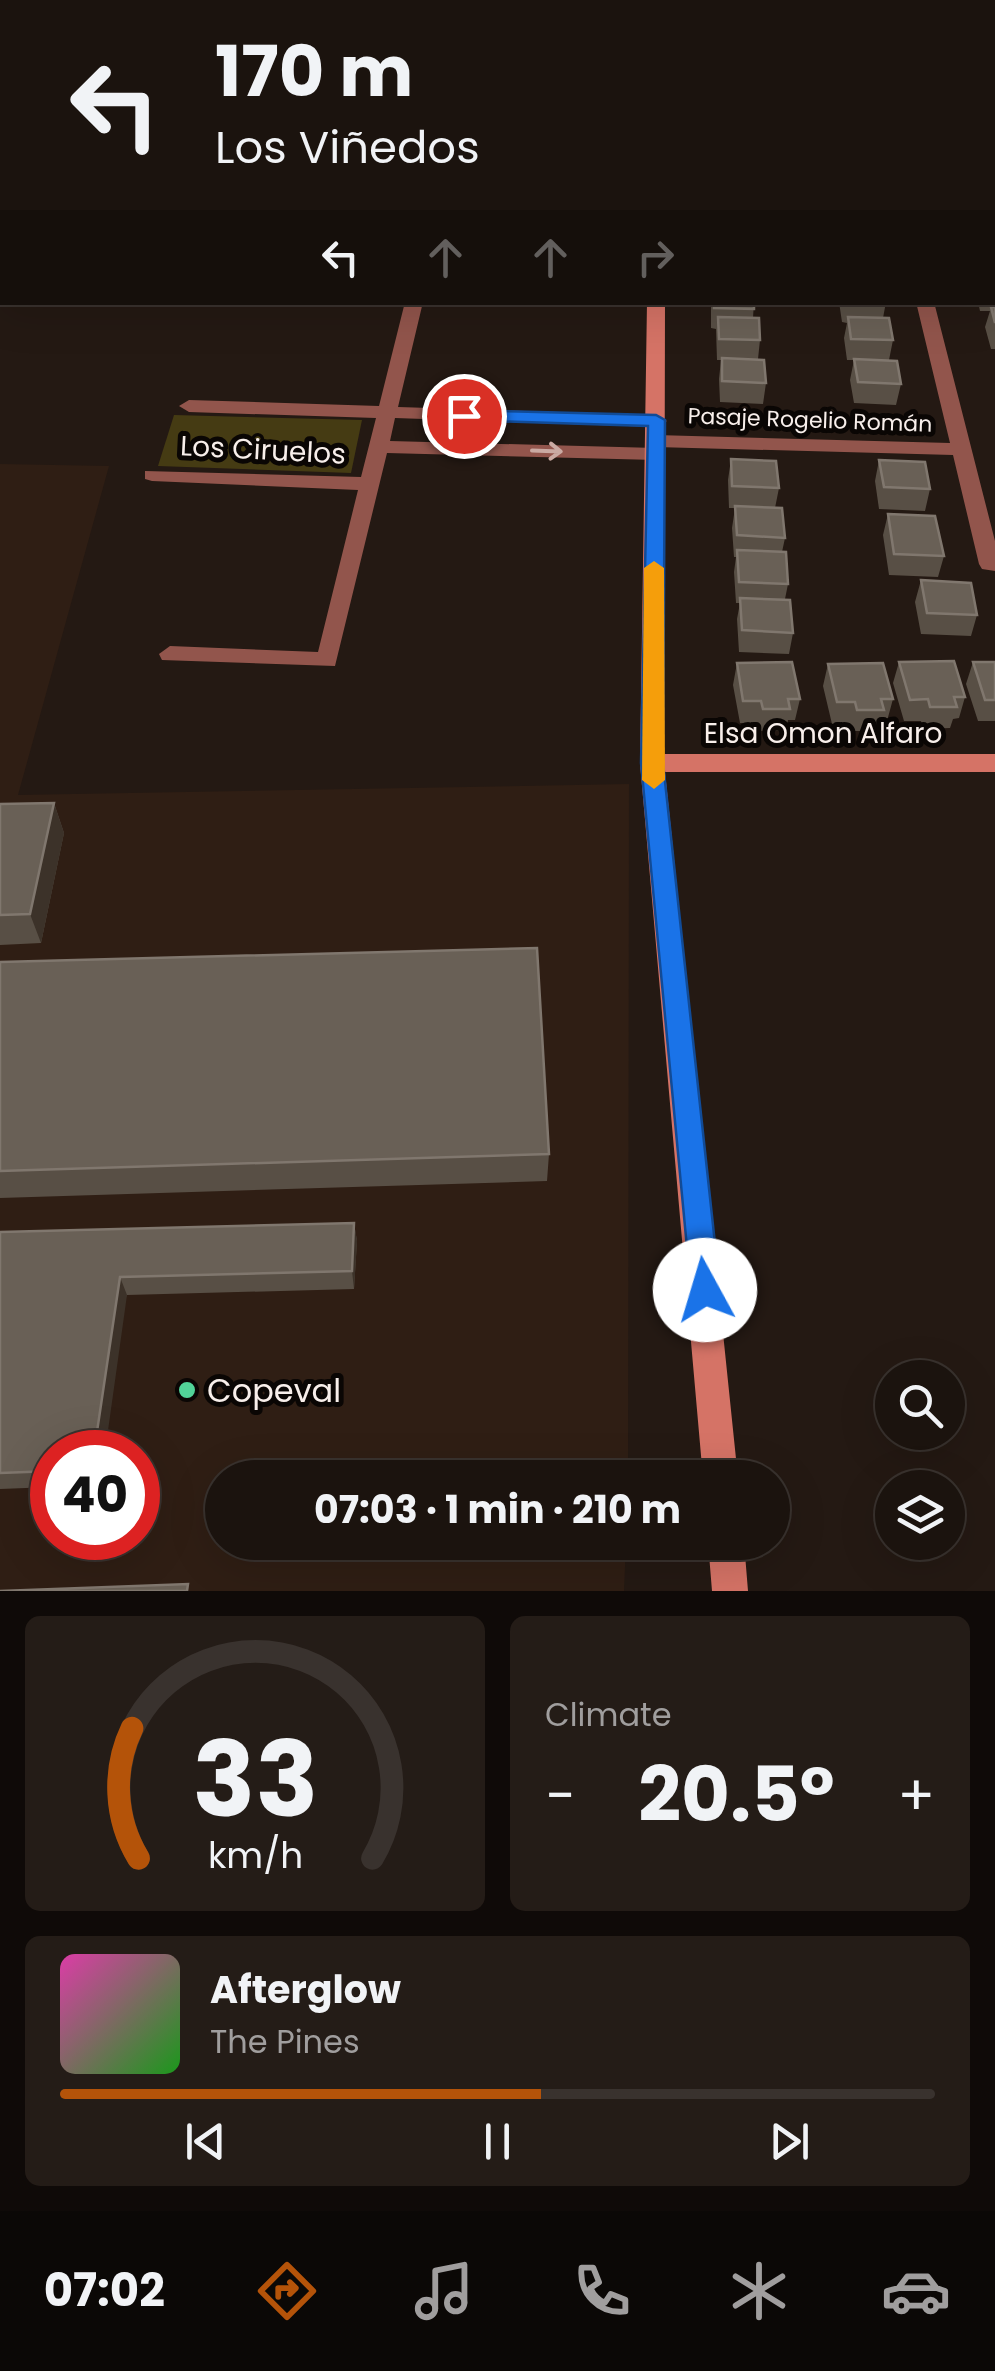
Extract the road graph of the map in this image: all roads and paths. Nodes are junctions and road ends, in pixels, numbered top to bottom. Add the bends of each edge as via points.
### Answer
1 (413, 305) edge
2 (656, 305) edge
3 (926, 305) edge
4 (188, 406) dead end
5 (387, 414) junction
6 (656, 438) junction
7 (380, 447) junction
8 (962, 450) junction
9 (152, 475) dead end
10 (371, 484) junction
11 (995, 564) edge
12 (170, 654) dead end
13 (995, 762) edge
14 (652, 763) junction
15 (719, 1460) edge
16 (727, 1560) edge
17 (730, 1591) edge

1 - 5 street, Los Ciruelos
2 - 6 street
3 - 8 street
4 - 5 street, Los Ciruelos
5 - 6 street
5 - 7 street, Los Ciruelos
7 -> 6 street
6 - 8 street, Pasaje Rogelio Román
6 - 14 street
7 - 10 street, Los Ciruelos
8 - 11 street
9 - 10 street, Los Ciruelos
10 - 12 street, Los Ciruelos via 327,660
13 - 14 street, Elsa Omon Alfaro
14 - 15 street
16 - 17 street

